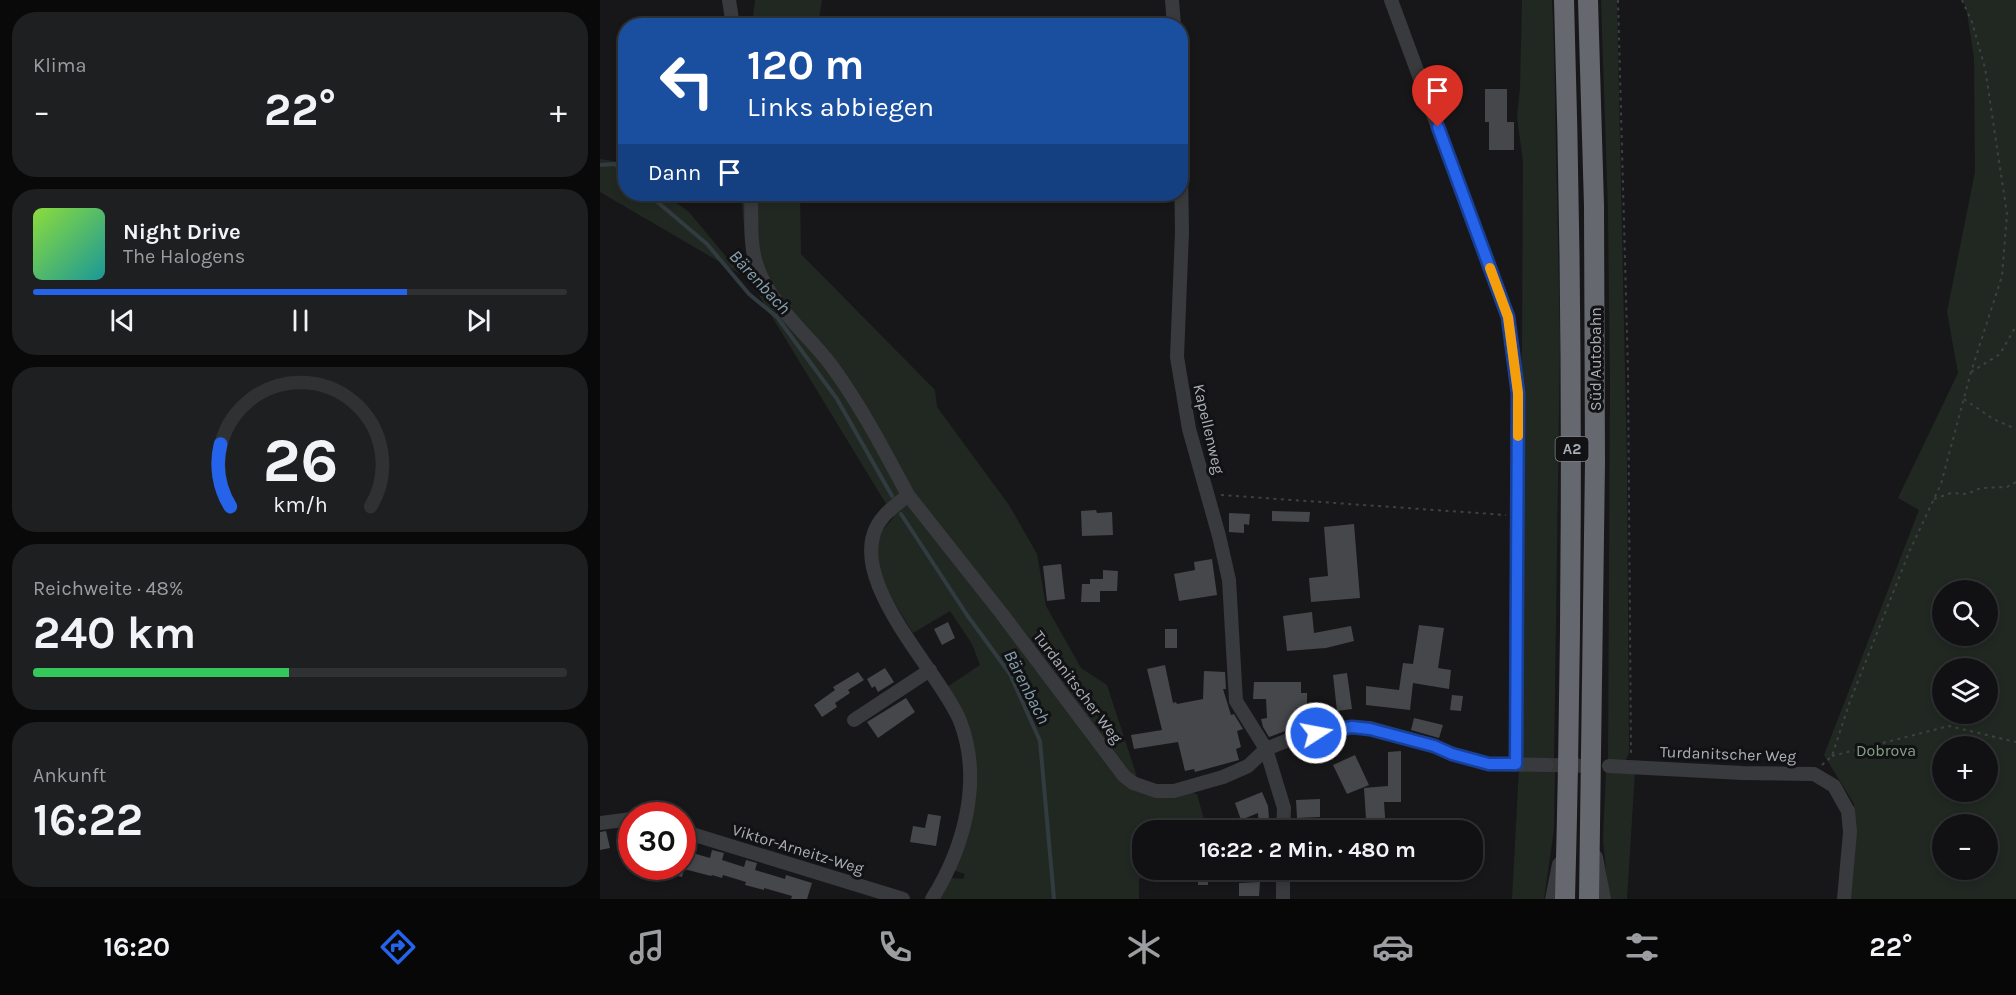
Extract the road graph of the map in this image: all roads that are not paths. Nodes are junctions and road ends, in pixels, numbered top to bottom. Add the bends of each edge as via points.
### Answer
1 (729, 0) edge
2 (1172, 0) edge
3 (1391, 0) edge
4 (1564, 0) edge
5 (1588, 0) edge
6 (732, 18) edge
7 (1173, 18) edge
8 (751, 201) edge
9 (1182, 201) edge
10 (908, 495) junction
11 (930, 670) junction
12 (854, 720) dead end
13 (1266, 749) junction
14 (1516, 764) junction
15 (1547, 765) tunnel mouth
16 (1609, 766) tunnel mouth
17 (1283, 820) edge
18 (618, 821) edge
19 (600, 823) edge
20 (1567, 826) junction
21 (1590, 826) junction
22 (696, 835) edge
23 (1283, 880) edge
24 (903, 899) edge
25 (932, 899) edge
26 (1283, 899) edge
27 (1552, 899) edge
28 (1565, 899) edge
29 (1588, 899) edge
30 (1604, 899) edge
31 (1844, 899) edge

1 - 6 street
2 - 7 street
3 - 14 street via 1508,317 1518,393
4 - 20 highway, Süd Autobahn / A2 via 1572,443
5 - 21 highway, Süd Autobahn / A2 via 1596,463
8 - 10 street, Turdanitscher Weg via 753,251 760,275 860,406
9 - 13 street, Kapellenweg via 1177,357 1189,429 1229,580 1236,701
10 - 11 street via 883,516 876,529 870,561 884,600
10 - 13 street, Turdanitscher Weg via 1133,783 1156,791 1174,791 1248,766
11 - 12 street
11 - 25 street via 960,721 970,780 960,839 952,864
13 - 14 street, Turdanitscher Weg via 1296,737 1352,727 1434,746 1489,764
13 - 17 street via 1284,808
14 - 15 street, Turdanitscher Weg
16 - 31 street, Turdanitscher Weg via 1814,774 1834,786 1848,811
18 - 19 street
20 - 27 street
20 - 28 highway, Süd Autobahn / A2
21 - 29 highway, Süd Autobahn / A2
21 - 30 street
22 - 24 street, Viktor-Arneitz-Weg
23 - 26 street

